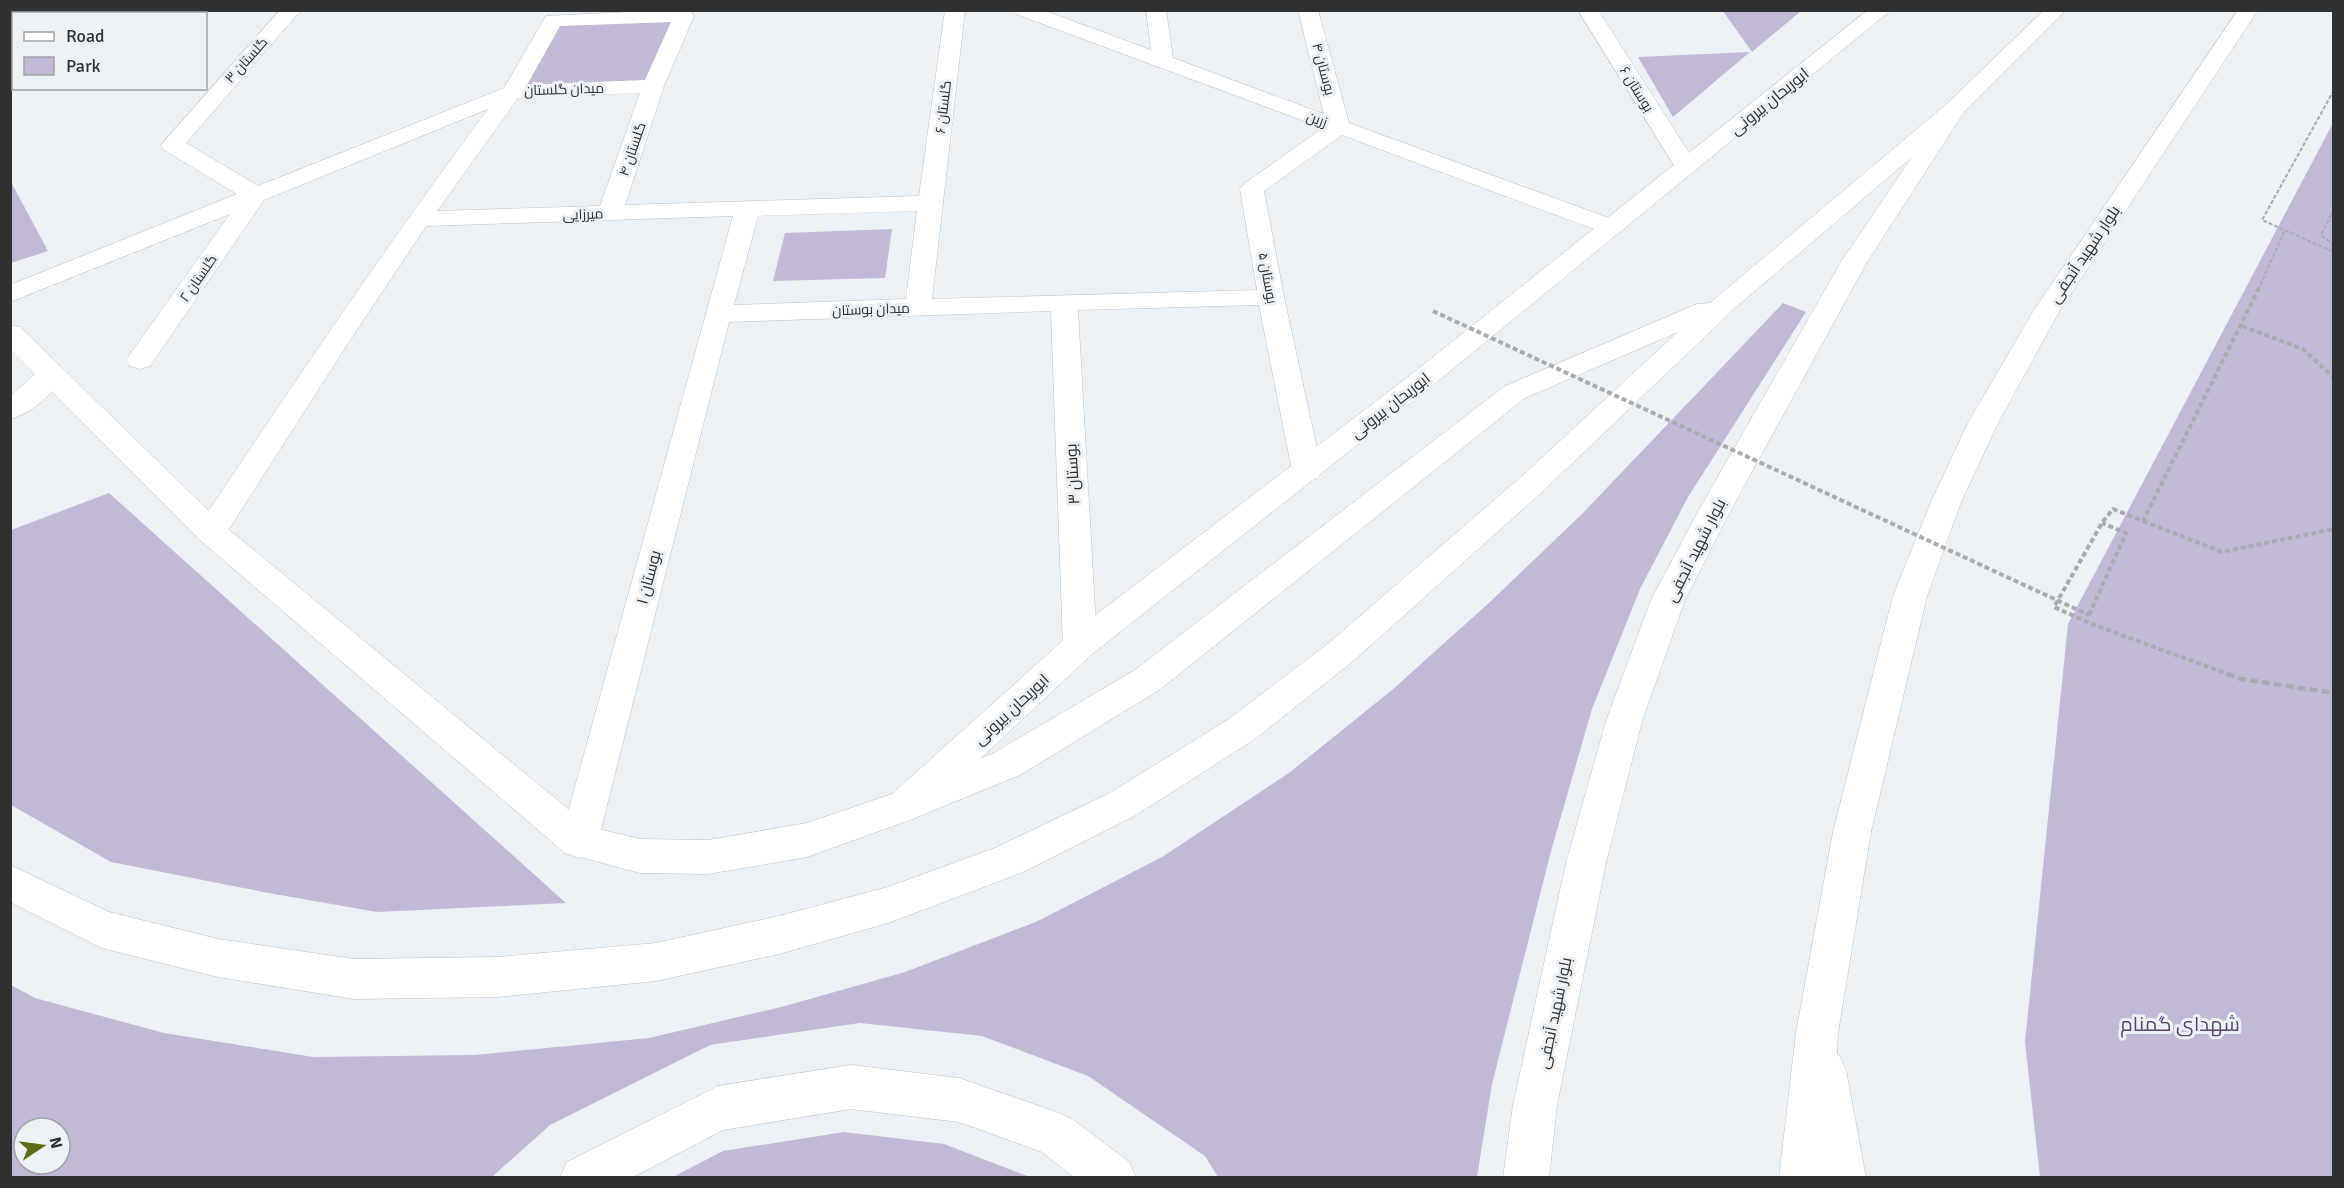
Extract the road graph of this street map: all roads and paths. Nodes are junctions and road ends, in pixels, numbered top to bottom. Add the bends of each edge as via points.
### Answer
1 (291, 10) edge
2 (955, 10) edge
3 (1023, 10) edge
4 (1156, 10) edge
5 (1308, 10) edge
6 (1588, 10) edge
7 (1881, 10) edge
8 (2056, 10) edge
9 (2248, 10) edge
10 (555, 15) edge
11 (1163, 62) junction
12 (653, 86) junction
13 (2334, 90) edge
14 (512, 92) junction
15 (1956, 108) junction
16 (1339, 127) junction
17 (1686, 167) junction
18 (256, 195) junction
19 (930, 203) junction
20 (748, 208) junction
21 (2334, 210) edge
22 (610, 213) junction
23 (419, 219) junction
24 (1611, 227) junction
25 (2285, 230) junction
26 (2334, 245) edge
27 (2334, 252) edge
28 (10, 294) edge
29 (1271, 297) junction
30 (1727, 301) junction
31 (1064, 303) junction
32 (918, 308) junction
33 (1433, 311) dead end
34 (718, 314) junction
35 (2242, 326) junction
36 (10, 333) edge
37 (140, 360) dead end
38 (51, 374) junction
39 (2334, 378) edge
40 (10, 410) edge
41 (1307, 471) junction
42 (2143, 521) junction
43 (2102, 523) junction
44 (2334, 529) edge
45 (211, 532) junction
46 (2088, 615) joint
47 (1080, 645) junction
48 (2334, 693) edge
49 (905, 806) junction
50 (579, 841) junction
51 (10, 882) edge
52 (1817, 1033) junction
53 (583, 1178) edge
54 (1113, 1178) edge
55 (1526, 1178) edge
56 (1802, 1178) edge
57 (1843, 1178) edge

1 - 18 street, گلستان ۳ via 171,145
2 - 19 street, گلستان ۶
3 - 11 street, زرین
4 - 11 street
5 - 16 street, بوستان ۴
6 - 17 street, بوستان ۶
7 - 17 street, ابوریحان بیرونی
8 - 15 street, بلوار شهید آنجفی
9 - 52 street, بلوار شهید آنجفی via 2047,309 1983,423 1946,502 1910,596 1882,701 1851,832
10 - 12 street, میدان گلستان via 684,16
10 - 14 street, میدان گلستان
11 - 16 street, زرین
12 - 14 street, میدان گلستان
12 - 22 street, گلستان ۴
13 - 25 path via 2262,220
14 - 18 street
14 - 23 street
15 - 30 street
15 - 55 street, بلوار شهید آنجفی via 1854,262 1668,600 1624,721 1586,863 1535,1105
16 - 24 street, زرین
16 - 29 street, بوستان ۵ via 1252,189
17 - 24 street, ابوریحان بیرونی
18 - 28 street
18 - 37 street, گلستان ۲
19 - 20 street
19 - 32 street, میدان بوستان
20 - 22 street, میرزایی
20 - 34 street
21 - 26 path via 2321,235
22 - 23 street, میرزایی
23 - 45 street
24 - 41 street, ابوریحان بیرونی
25 - 27 path
25 - 35 path
29 - 31 street
29 - 41 street, بوستان ۵
30 - 49 street via 1515,392 1147,680 1007,764
30 - 51 street via 1439,568 1341,652 1242,729 1123,804 1009,860 888,905 779,935 656,962 498,977 354,979 218,958 102,929
31 - 32 street
31 - 47 street, بوستان ۳
32 - 34 street, میدان بوستان
33 - 46 path, bridge
34 - 50 street, بوستان ۱
35 - 39 path via 2303,349
35 - 42 path
36 - 38 street
38 - 40 street
38 - 45 street
41 - 47 street, ابوریحان بیرونی
42 - 43 path via 2113,509
42 - 44 path via 2222,552
43 - 46 path via 2126,533
43 - 48 path via 2054,607 2241,679
45 - 50 street
47 - 49 street, ابوریحان بیرونی
49 - 50 street via 807,840 708,857 640,856
52 - 56 street, بلوار شهید آنجفی
52 - 57 street
53 - 54 street via 718,1108 851,1088 959,1100 1056,1135

